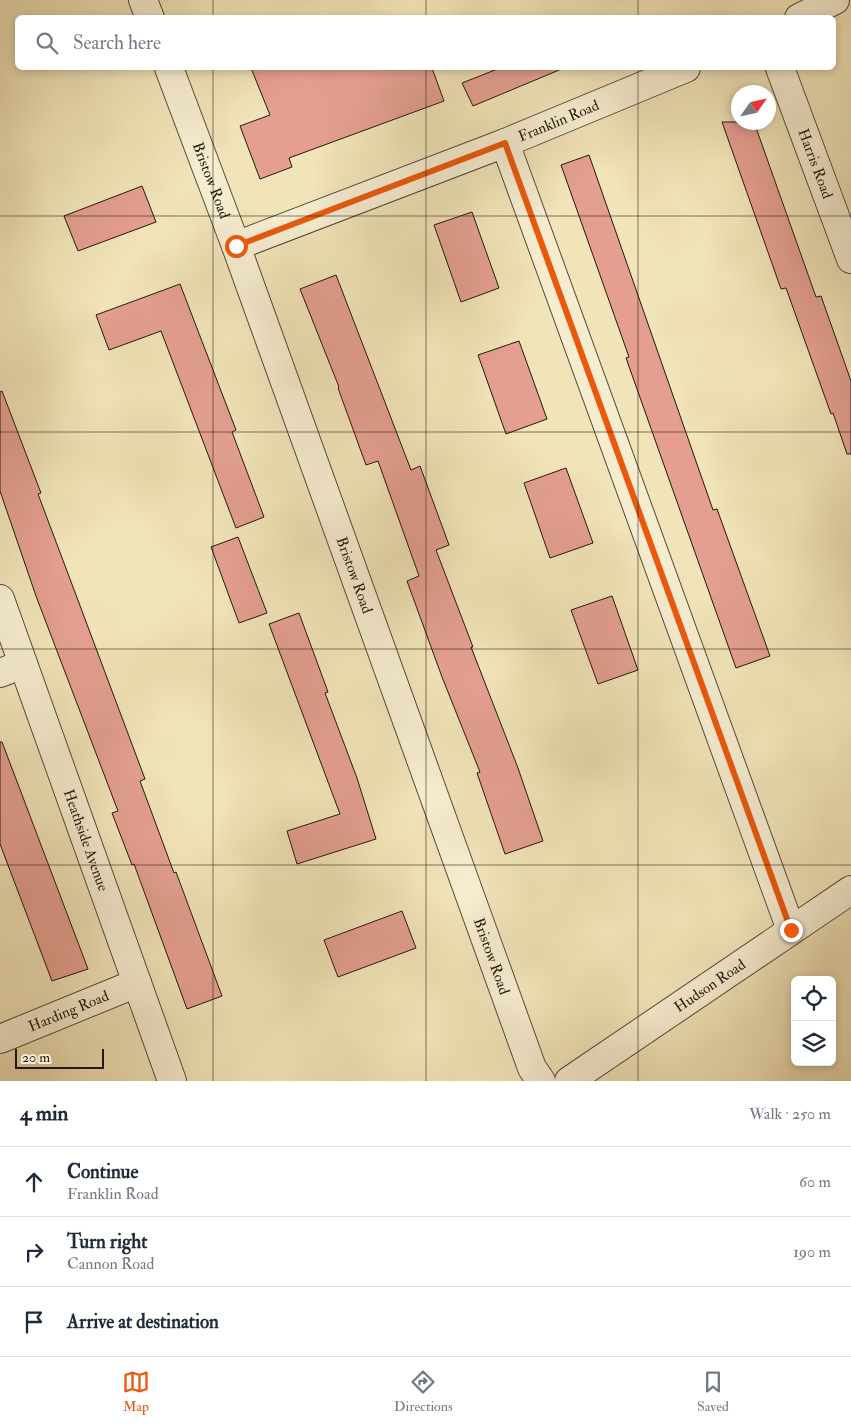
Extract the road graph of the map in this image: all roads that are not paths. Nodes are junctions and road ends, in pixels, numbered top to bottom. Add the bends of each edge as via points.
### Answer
1 (143, 0) edge
2 (835, 0) edge
3 (149, 15) edge
4 (806, 15) edge
5 (170, 70) edge
6 (681, 70) edge
7 (781, 70) edge
8 (505, 143) junction
9 (236, 246) junction
10 (851, 259) edge
11 (0, 599) edge
12 (12, 669) edge
13 (851, 890) edge
14 (791, 930) junction
15 (136, 983) junction
16 (0, 1040) edge
17 (172, 1081) edge
18 (541, 1081) edge
19 (569, 1081) edge

1 - 3 street
2 - 4 street
5 - 9 street, Bristow Road
6 - 8 street, Franklin Road
7 - 10 street, Harris Road
8 - 9 street, Franklin Road
8 - 14 street
9 - 18 street, Bristow Road via 532,1068
11 - 12 street, Heathside Avenue
12 - 15 street, Heathside Avenue
13 - 14 street, Hudson Road
14 - 19 street, Hudson Road
15 - 16 street, Harding Road
15 - 17 street, Heathside Avenue

